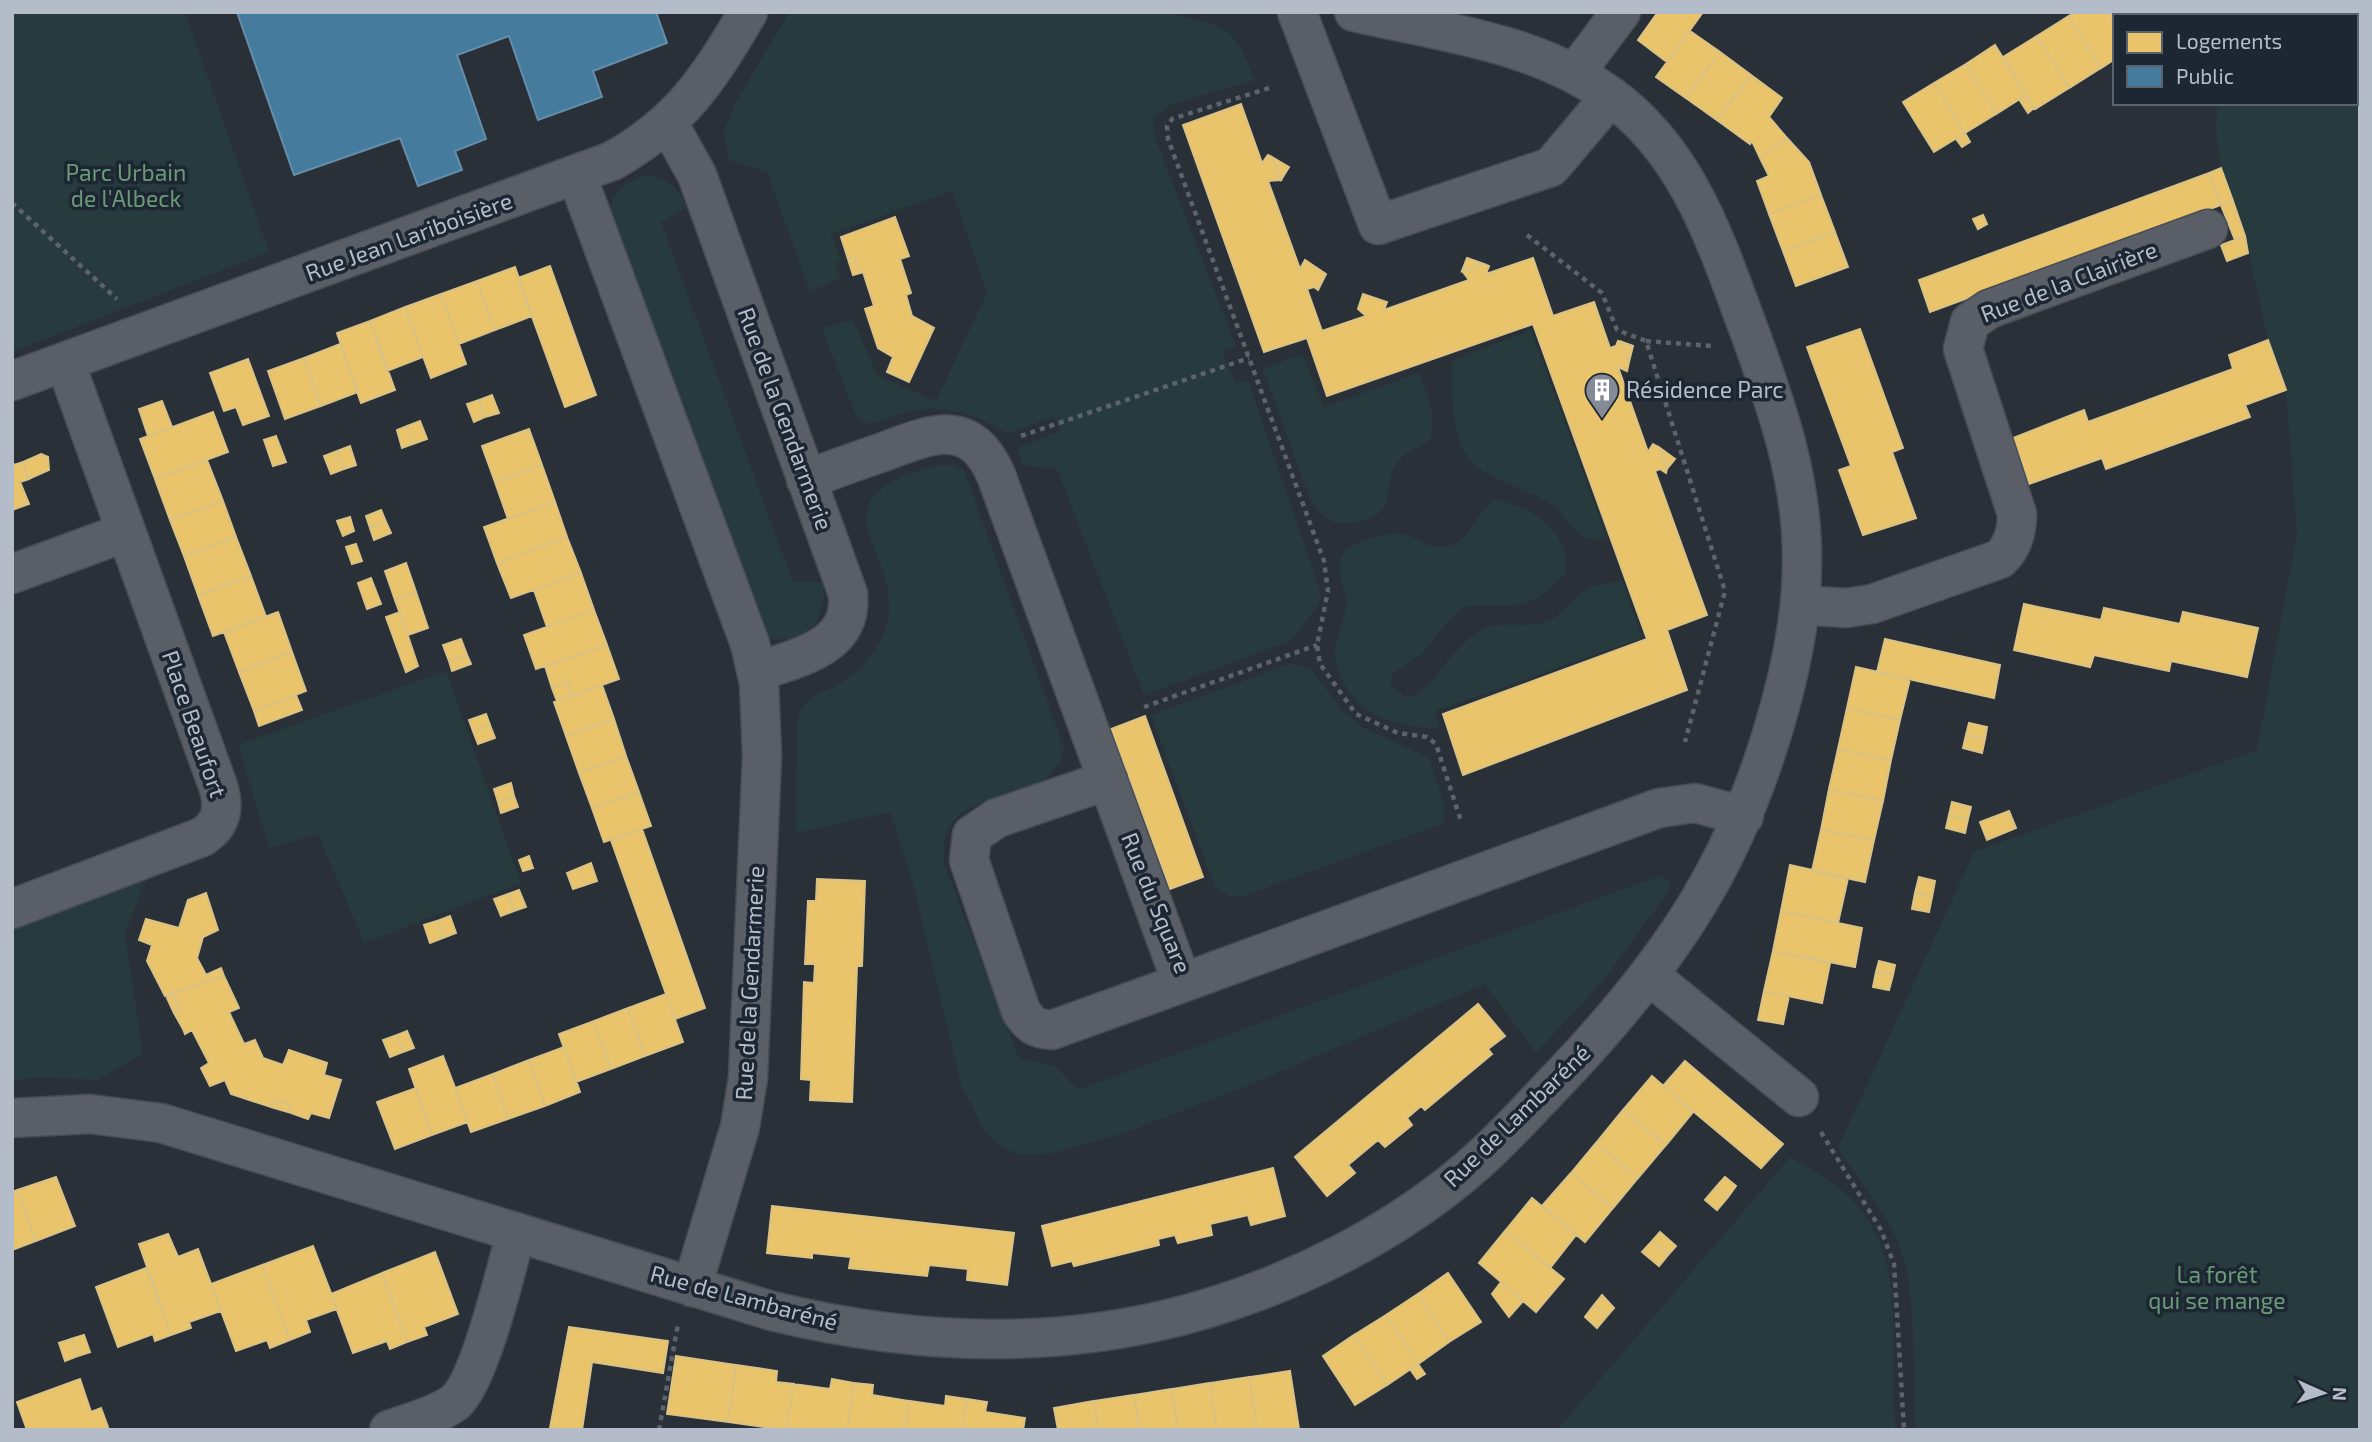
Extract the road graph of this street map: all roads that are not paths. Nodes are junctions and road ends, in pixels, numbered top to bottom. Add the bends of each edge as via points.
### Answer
1 (748, 12) edge
2 (1297, 12) edge
3 (1354, 12) edge
4 (1621, 12) edge
5 (1574, 73) junction
6 (1611, 96) junction
7 (668, 123) junction
8 (577, 176) junction
9 (2208, 229) dead end
10 (65, 362) junction
11 (12, 381) edge
12 (806, 480) junction
13 (126, 532) junction
14 (12, 574) edge
15 (1800, 605) junction
16 (757, 672) junction
17 (1108, 780) junction
18 (1744, 816) junction
19 (12, 909) edge
20 (1650, 976) junction
21 (1182, 983) junction
22 (1799, 1097) road end
23 (12, 1118) edge
24 (516, 1233) junction
25 (692, 1287) junction
26 (389, 1430) edge

1 - 7 street, Rue Jean Lariboisière via 706,80
2 - 6 street via 1378,225 1551,167
3 - 5 street, Rue de Lambaréné via 1510,48
4 - 5 street
5 - 6 street, Rue de Lambaréné
6 - 15 street, Rue de Lambaréné via 1643,124 1677,166 1703,211 1722,259 1787,440 1800,526
7 - 8 street, Rue Jean Lariboisière via 630,150
7 - 12 street, Rue de la Gendarmerie via 697,175
8 - 10 street, Rue Jean Lariboisière
8 - 16 street, Rue de la Gendarmerie
9 - 15 street, Rue de la Clairière via 1989,309 1969,321 1963,349 2017,514 2008,552 2000,559 1872,604 1846,608
10 - 11 street, Rue Jean Lariboisière
10 - 13 street, Place Beaufort
12 - 16 street, Rue de la Gendarmerie via 845,584 848,613 841,631 828,645
12 - 17 street, Rue du Square via 927,436 958,436 978,446 996,475
13 - 14 street
13 - 19 street, Place Beaufort via 221,796 220,819 213,830 190,843
15 - 18 street, Rue de Lambaréné via 1783,694
16 - 25 street, Rue de la Gendarmerie via 762,756 748,1078 740,1127
17 - 21 street, Rue du Square
17 - 21 street via 997,818 972,835 969,860 1021,1011 1029,1024 1052,1030
18 - 20 street, Rue de Lambaréné via 1707,892
18 - 21 street, Rue du Square via 1695,803 1660,808
20 - 22 street
20 - 25 street, Rue de Lambaréné via 1518,1121 1453,1182 1340,1255 1218,1305 1087,1335 987,1340 927,1337 831,1323
23 - 24 street, Rue de Lambaréné via 90,1114 161,1123
24 - 25 street, Rue de Lambaréné
24 - 26 street via 463,1395 443,1410

